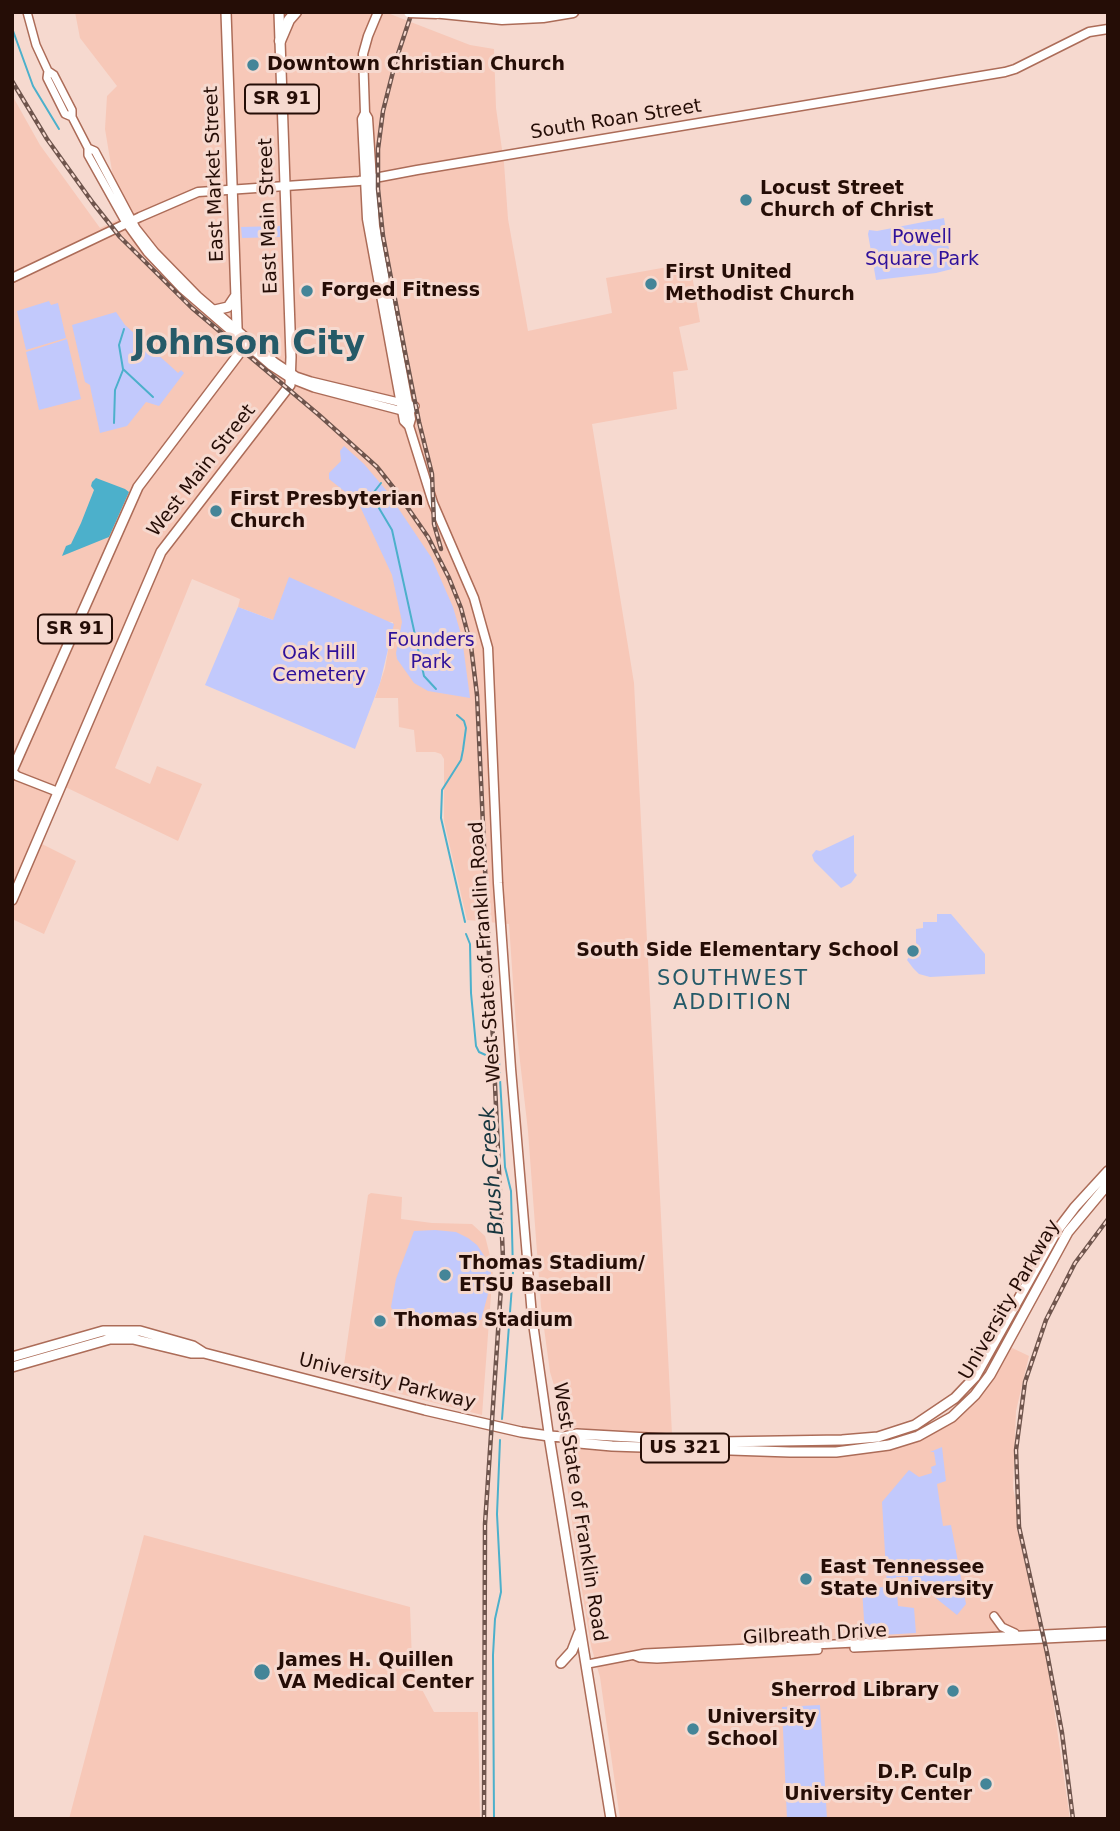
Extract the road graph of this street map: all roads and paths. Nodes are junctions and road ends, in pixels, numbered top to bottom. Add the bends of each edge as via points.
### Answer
1 (27, 12) edge
2 (226, 12) edge
3 (279, 12) edge
4 (296, 12) edge
5 (378, 12) edge
6 (409, 12) edge
7 (573, 12) edge
8 (439, 13) edge
9 (1108, 29) edge
10 (280, 41) junction
11 (368, 179) junction
12 (285, 186) junction
13 (233, 189) junction
14 (129, 222) junction
15 (12, 278) edge
16 (237, 293) junction
17 (215, 310) junction
18 (239, 334) junction
19 (291, 376) junction
20 (397, 386) junction
21 (380, 399) junction
22 (405, 408) junction
23 (12, 771) edge
24 (58, 792) junction
25 (12, 900) edge
26 (1108, 1171) edge
27 (1108, 1184) edge
28 (1025, 1284) junction
29 (1036, 1290) junction
30 (204, 1353) junction
31 (12, 1357) edge
32 (12, 1367) edge
33 (955, 1398) junction
34 (963, 1407) junction
35 (549, 1436) junction
36 (564, 1437) junction
37 (889, 1440) junction
38 (807, 1441) junction
39 (808, 1452) junction
40 (994, 1616) dead end
41 (579, 1631) junction
42 (1108, 1634) edge
43 (1021, 1635) junction
44 (997, 1639) junction
45 (561, 1663) dead end
46 (588, 1664) junction
47 (611, 1819) edge

1 - 14 street via 47,78
2 - 13 main road, East Market Street / SR 91
3 - 10 main road, East Main Street / SR 91
4 - 10 highway
5 - 11 main road, West State of Franklin Road via 363,54 362,119
6 - 8 highway, bridge
7 - 8 highway via 523,19
9 - 11 main road, South Roan Street via 1088,32 1005,72
10 - 12 main road, East Main Street / SR 91
11 - 12 main road, South Roan Street
11 - 20 main road, West State of Franklin Road via 368,229
11 - 22 main road, West State of Franklin Road
12 - 13 main road, South Roan Street
12 - 19 main road, East Main Street / SR 91
13 - 14 main road, South Roan Street via 195,192
13 - 16 main road, East Market Street / SR 91
14 - 15 main road, South Roan Street
14 - 17 street via 171,270
14 - 18 street via 147,252 172,279
16 - 17 main road via 228,307
16 - 18 main road, East Market Street / SR 91
17 - 18 street
18 - 19 street
18 - 23 main road, SR 91 via 238,355 138,487
19 - 21 street
19 - 22 street via 308,386
19 - 24 main road, West Main Street / SR 91 via 282,397 161,552
20 - 21 street
20 - 22 main road, West State of Franklin Road
21 - 22 street
22 - 35 main road, West State of Franklin Road via 404,421 477,607 488,648 512,1082 532,1317
23 - 24 main road
24 - 25 main road, West Main Street / SR 91
26 - 28 main road, University Parkway / US 321 via 1056,1232
27 - 29 main road, University Parkway / US 321 via 1068,1232
28 - 29 main road
28 - 33 main road, University Parkway / US 321 via 979,1371
29 - 34 main road, University Parkway / US 321 via 990,1375
30 - 31 main road, University Parkway via 156,1335 118,1330
30 - 32 main road, University Parkway via 110,1339
30 - 35 main road, University Parkway via 459,1418
33 - 34 main road
33 - 37 main road, University Parkway / US 321
34 - 37 main road, University Parkway / US 321 via 918,1436
35 - 36 main road, University Parkway / US 321
35 - 41 main road, West State of Franklin Road
36 - 38 main road, University Parkway / US 321
36 - 39 main road, University Parkway / US 321 via 612,1446
37 - 38 main road, University Parkway / US 321
37 - 39 main road, University Parkway / US 321 via 836,1452
38 - 39 main road
40 - 43 street via 1002,1627
41 - 45 main road via 572,1651
41 - 46 main road, West State of Franklin Road
42 - 43 street
42 - 44 street
43 - 44 street
44 - 46 street, Gilbreath Drive via 634,1655
46 - 47 main road, West State of Franklin Road

